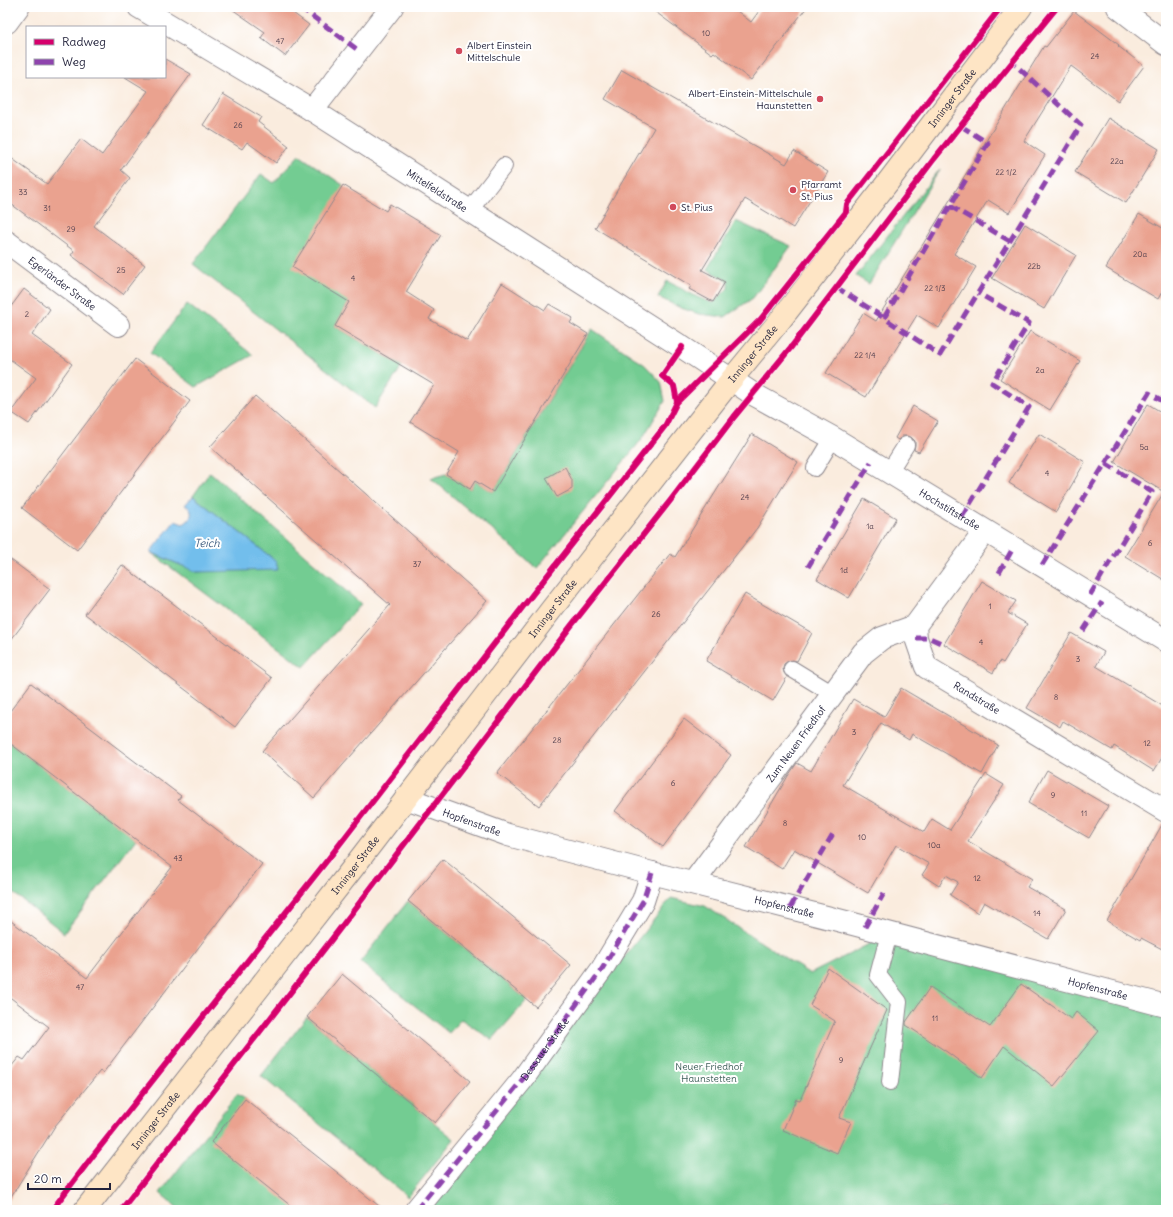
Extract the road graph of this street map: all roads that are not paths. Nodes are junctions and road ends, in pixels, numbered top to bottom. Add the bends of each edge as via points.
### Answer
1 (18, 7) edge
2 (139, 7) edge
3 (392, 7) edge
4 (1021, 7) edge
5 (1118, 7) edge
6 (7, 22) edge
7 (1166, 44) edge
8 (312, 110) junction
9 (504, 166) dead end
10 (470, 210) junction
11 (9, 249) edge
12 (118, 325) dead end
13 (731, 380) junction
14 (833, 438) junction
15 (906, 444) dead end
16 (815, 468) dead end
17 (889, 472) junction
18 (985, 531) junction
19 (915, 626) junction
20 (1166, 641) edge
21 (792, 669) dead end
22 (833, 694) junction
23 (406, 798) junction
24 (1166, 811) edge
25 (652, 873) junction
26 (693, 883) junction
27 (889, 934) junction
28 (1166, 1006) edge
29 (890, 1082) dead end
30 (84, 1210) edge
31 (416, 1210) edge

1 - 6 street
2 - 8 street, Mittelfeldstraße
3 - 8 street
4 - 13 main road, Inninger Straße via 888,182
5 - 7 street
8 - 10 street, Mittelfeldstraße
9 - 10 lane
10 - 13 street, Mittelfeldstraße
11 - 12 street, Egerländer Straße
13 - 14 street, Hochstiftstraße
13 - 23 main road, Inninger Straße
14 - 16 lane
14 - 17 street, Hochstiftstraße
15 - 17 lane
17 - 18 street, Hochstiftstraße
18 - 19 street
18 - 20 street, Hochstiftstraße
19 - 22 street, Zum Neuen Friedhof via 882,638 863,653
19 - 24 street, Randstraße via 916,638 926,667
21 - 22 lane
22 - 26 street, Zum Neuen Friedhof
23 - 25 street, Hopfenstraße via 508,835
23 - 30 main road, Inninger Straße
25 - 26 street, Hopfenstraße
25 - 31 street, Dessauer Straße via 643,901 602,970 522,1080
26 - 27 street, Hopfenstraße
27 - 28 street, Hopfenstraße
27 - 29 lane via 878,975 899,1002

